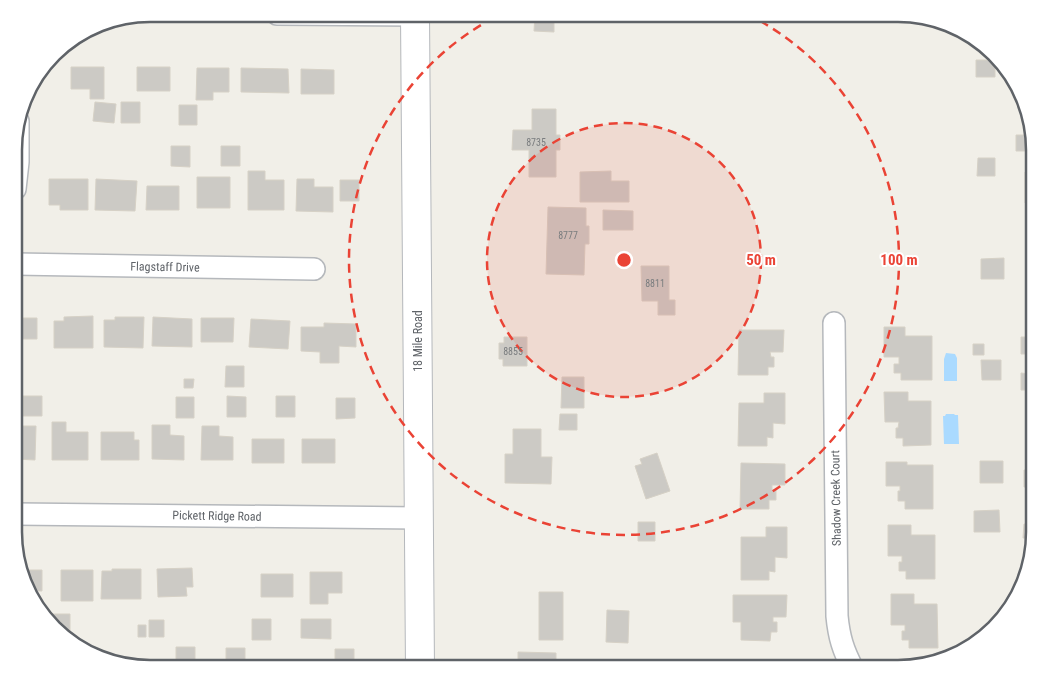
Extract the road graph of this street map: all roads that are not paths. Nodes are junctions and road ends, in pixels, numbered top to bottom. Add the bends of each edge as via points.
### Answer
1 (415, 22) edge
2 (22, 264) edge
3 (314, 269) dead end
4 (834, 323) dead end
5 (22, 514) edge
6 (419, 518) junction
7 (420, 660) edge
8 (848, 660) edge

1 - 6 street, 18 Mile Road
2 - 3 street, Flagstaff Drive
4 - 8 street, Shadow Creek Court via 836,616 838,634
5 - 6 street, Pickett Ridge Road
6 - 7 street, 18 Mile Road

